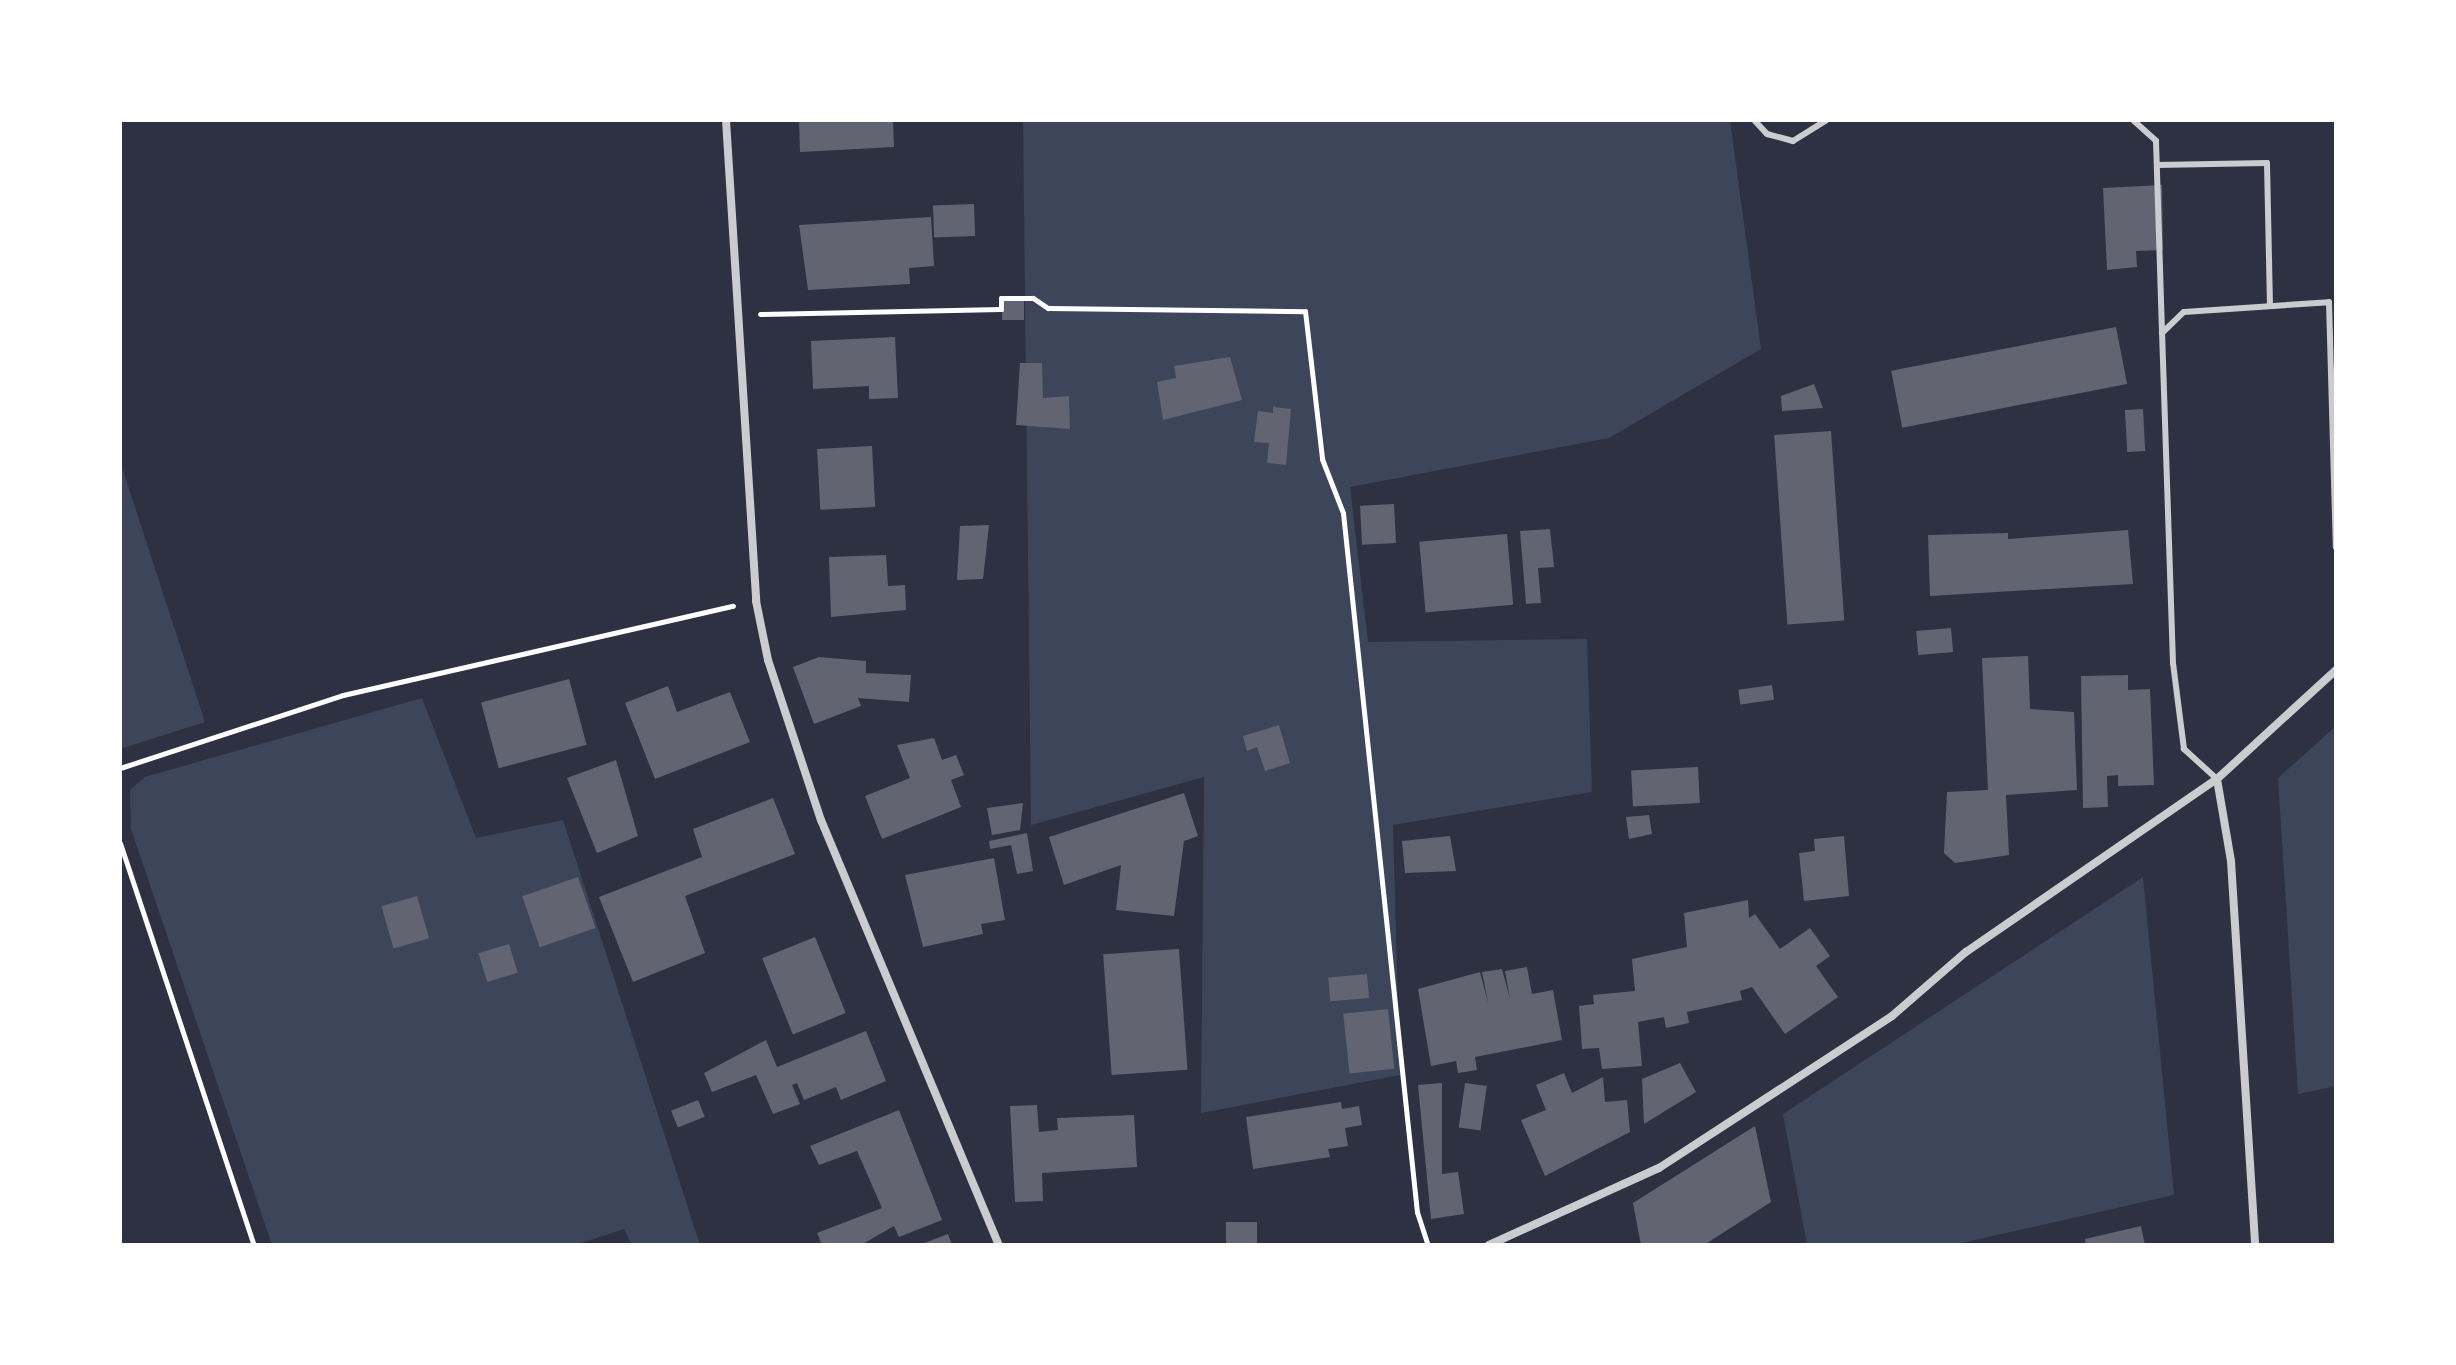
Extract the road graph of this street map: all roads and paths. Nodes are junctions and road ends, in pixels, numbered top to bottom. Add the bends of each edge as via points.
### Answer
1 (726, 120) edge
2 (1754, 120) edge
3 (1826, 120) edge
4 (2133, 120) edge
5 (2157, 165) junction
6 (2270, 306) junction
7 (739, 314) junction
8 (2162, 333) junction
9 (2336, 547) edge
10 (756, 601) junction
11 (2336, 670) edge
12 (120, 768) edge
13 (2217, 779) junction
14 (120, 843) edge
15 (254, 1245) edge
16 (999, 1245) edge
17 (1428, 1245) edge
18 (1489, 1245) edge
19 (2255, 1245) edge

1 - 7 street
2 - 3 lane via 1767,134 1793,141
4 - 5 lane via 2156,141
5 - 6 lane via 2267,163
5 - 8 lane
6 - 8 lane via 2184,312
6 - 9 lane via 2329,302
7 - 10 street
7 - 17 path via 1001,309 1001,298 1033,298 1048,308 1305,311 1322,459 1343,513 1417,1212
8 - 13 lane via 2173,663 2184,749
10 - 12 path via 343,695
10 - 16 street via 768,660 821,820
11 - 13 street
13 - 18 street via 1747,1112 1659,1168
13 - 19 street via 2231,861
14 - 15 path

